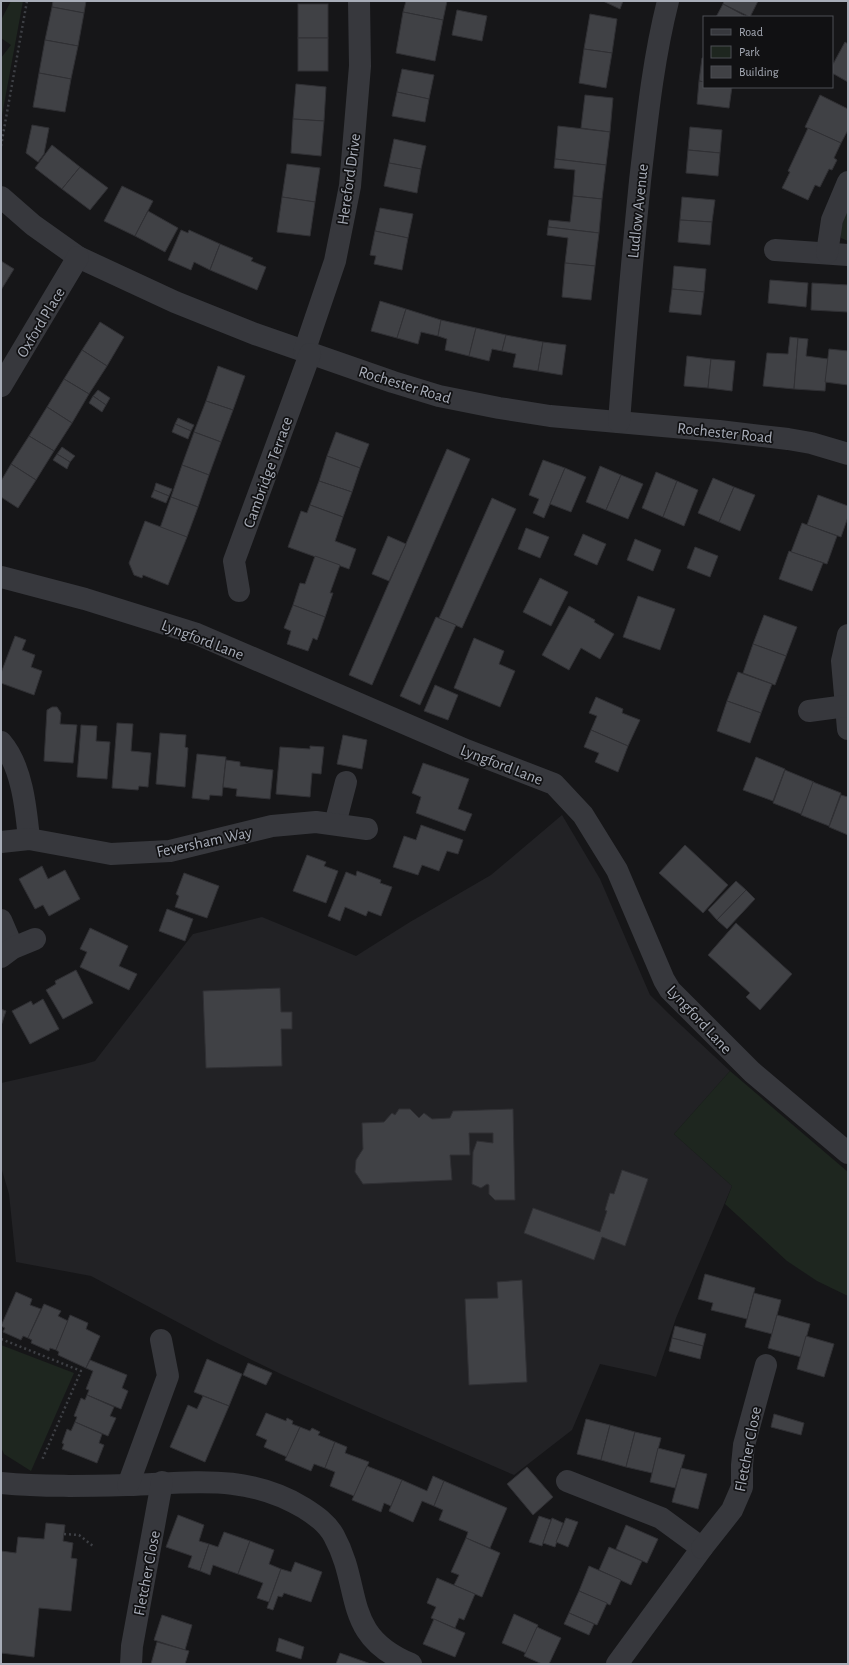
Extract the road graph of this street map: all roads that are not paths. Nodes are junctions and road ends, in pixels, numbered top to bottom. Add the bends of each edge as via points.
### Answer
1 (359, 1) edge
2 (668, 1) edge
3 (848, 182) edge
4 (1, 197) edge
5 (775, 250) dead end
6 (827, 252) junction
7 (848, 255) edge
8 (78, 257) junction
9 (307, 353) junction
10 (1, 386) edge
11 (619, 422) junction
12 (848, 454) edge
13 (1, 577) edge
14 (239, 591) dead end
15 (848, 635) edge
16 (846, 706) junction
17 (809, 711) dead end
18 (848, 729) edge
19 (1, 742) edge
20 (346, 782) dead end
21 (335, 824) junction
22 (367, 829) dead end
23 (29, 839) junction
24 (1, 842) edge
25 (1, 920) edge
26 (35, 939) dead end
27 (7, 953) edge
28 (848, 1153) edge
29 (161, 1340) dead end
30 (766, 1365) dead end
31 (567, 1481) dead end
32 (162, 1482) junction
33 (1, 1483) edge
34 (128, 1485) junction
35 (702, 1548) junction
36 (131, 1664) edge
37 (410, 1664) edge
38 (617, 1664) edge

1 - 9 street, Hereford Drive via 360,66 350,186 335,261
2 - 11 street, Ludlow Avenue via 659,36 648,111 632,259
3 - 6 street via 832,220
4 - 8 street, Rochester Road via 32,225
5 - 6 street
6 - 7 street
8 - 9 street, Rochester Road via 175,302
8 - 10 street, Oxford Place
9 - 11 street, Rochester Road via 439,396 550,416
9 - 14 street, Cambridge Terrace via 234,561
11 - 12 street, Rochester Road via 788,439
13 - 28 street, Lyngford Lane via 85,599 197,634 466,750 554,784 583,815 617,870 670,990 748,1068
15 - 16 street via 842,661
16 - 17 street
16 - 18 street
19 - 23 street via 10,752 25,800
20 - 21 street
21 - 22 street, Feversham Way
21 - 23 street, Feversham Way via 316,822 272,826 170,851 111,854
23 - 24 street, Feversham Way
25 - 27 street
26 - 27 street
29 - 34 street via 168,1376
30 - 35 street, Fletcher Close via 744,1445 742,1487 732,1510
31 - 35 street via 661,1518
32 - 34 street
32 - 36 street, Fletcher Close via 132,1646
32 - 37 street via 250,1485 288,1498 319,1517 334,1535 345,1560 362,1624 376,1643 394,1657
33 - 34 street via 36,1486
35 - 38 street, Fletcher Close

